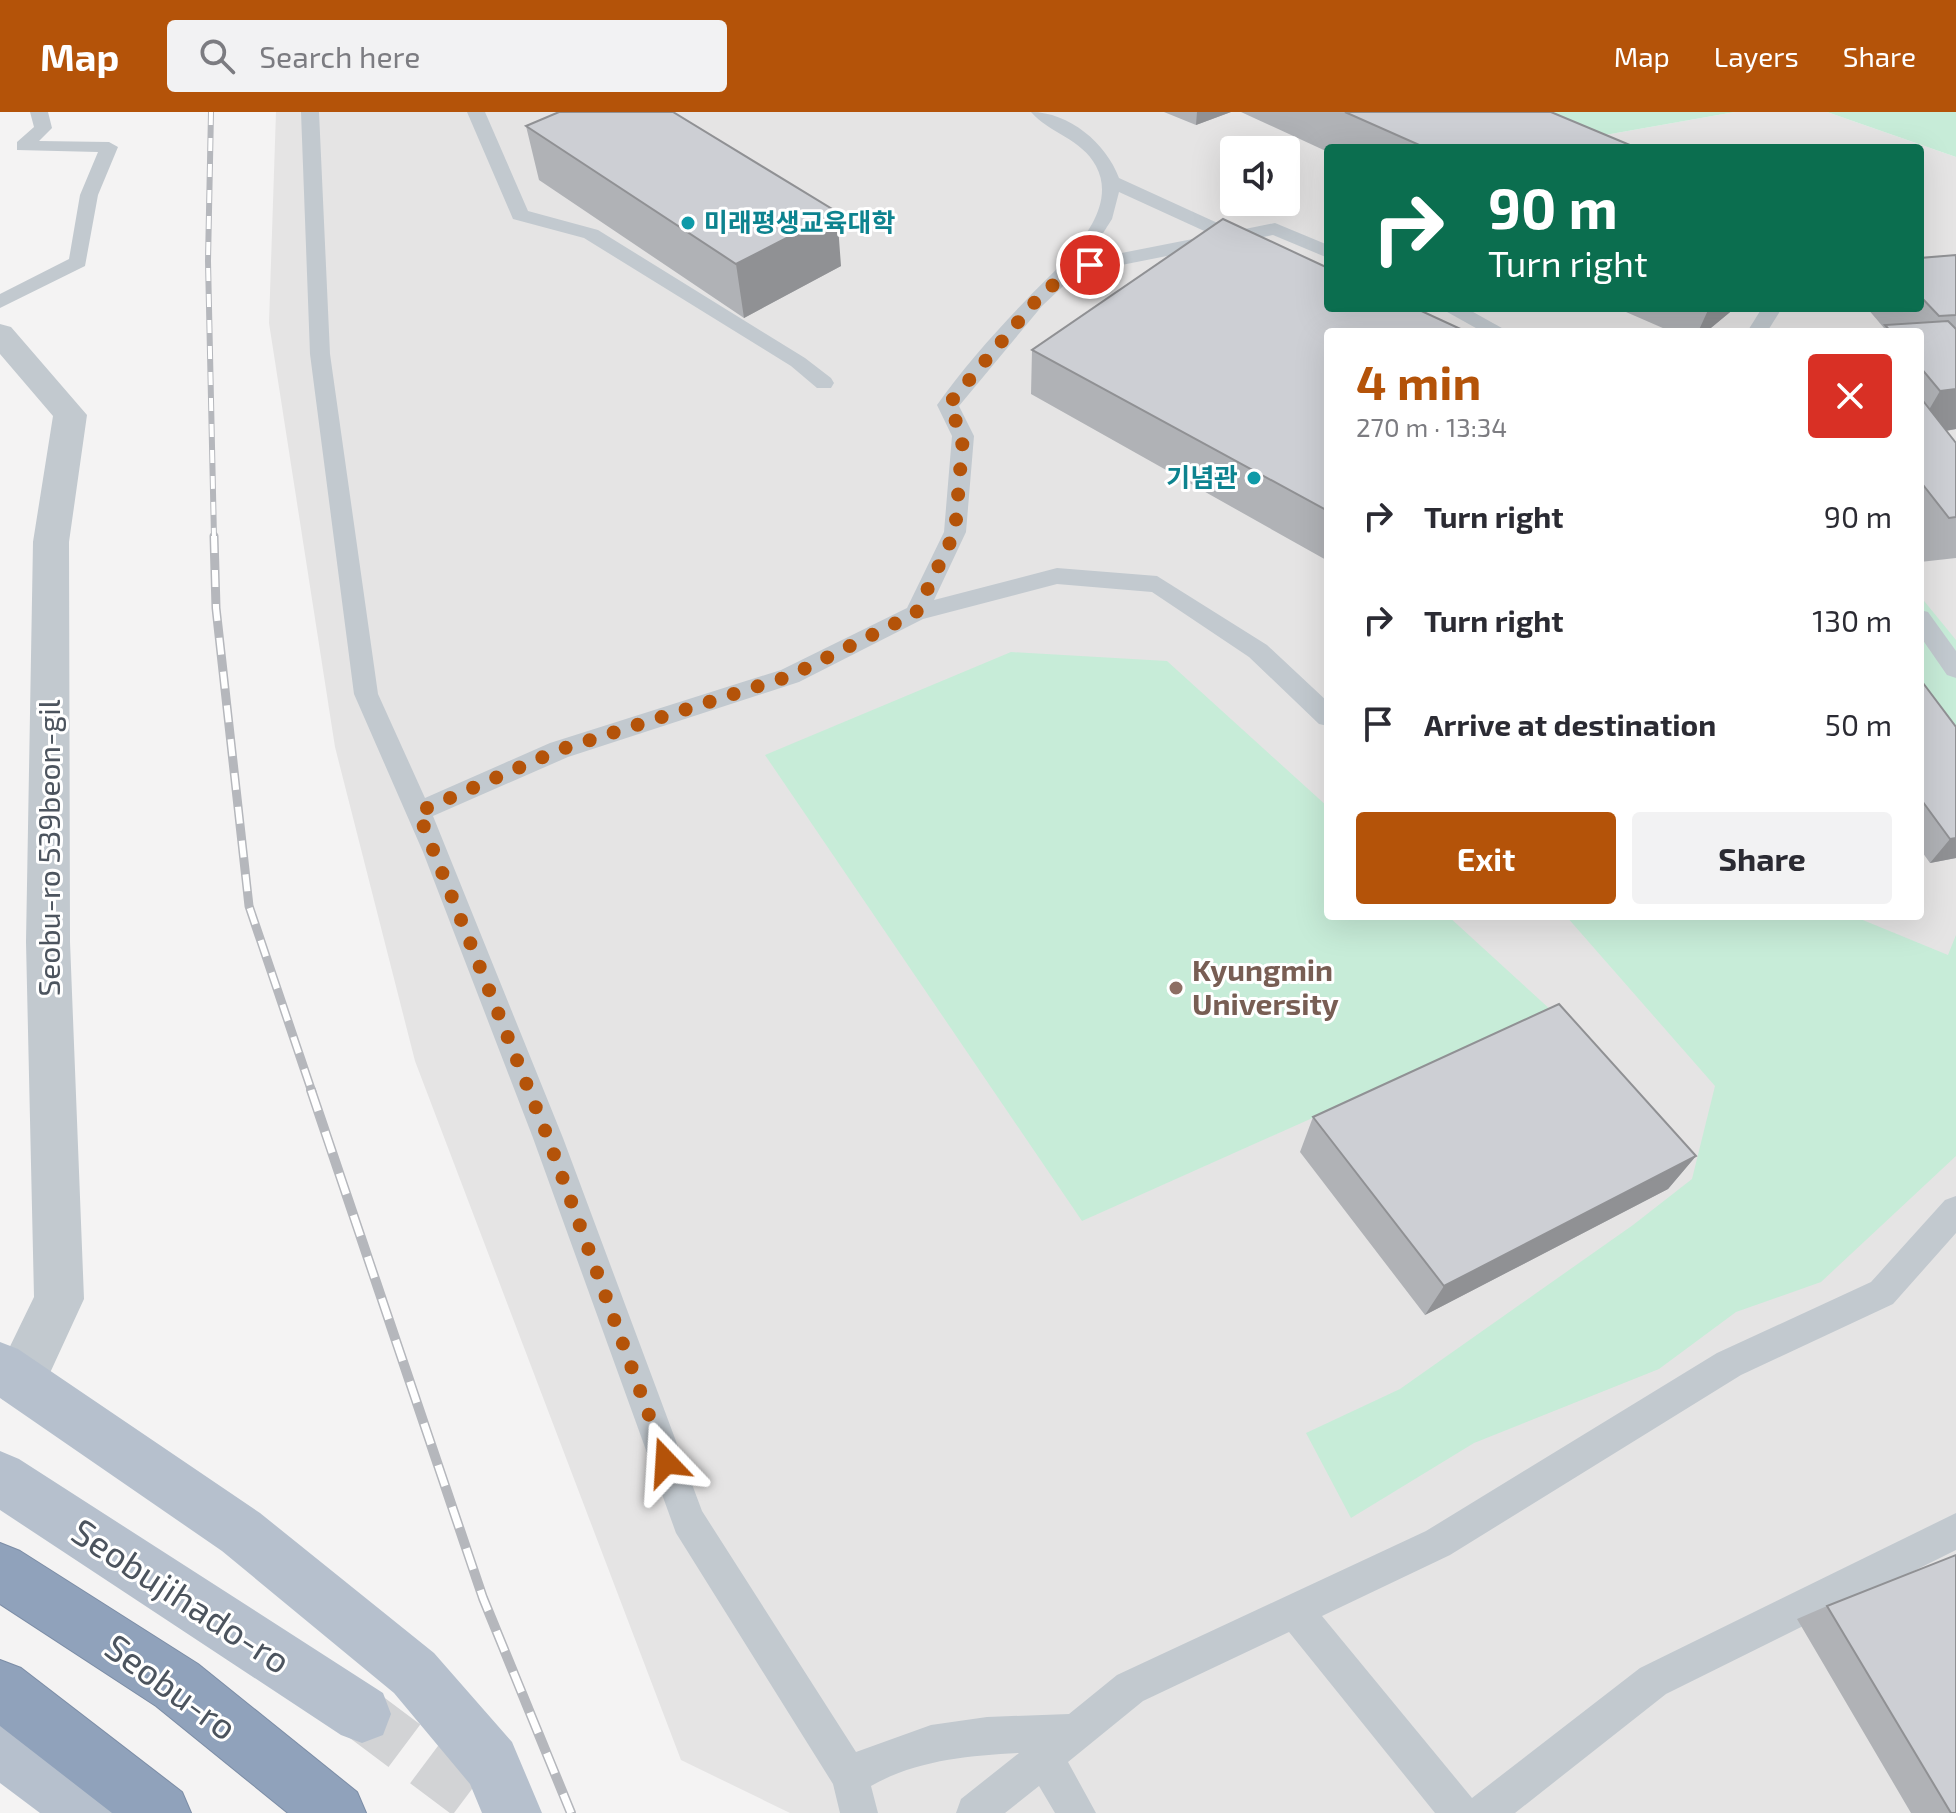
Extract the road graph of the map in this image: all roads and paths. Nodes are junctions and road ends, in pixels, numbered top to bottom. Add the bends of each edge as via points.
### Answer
1 (39, 112) edge
2 (310, 112) edge
3 (1040, 112) edge
4 (485, 113) edge
5 (1110, 181) junction
6 (1234, 238) junction
7 (1324, 250) edge
8 (1070, 269) junction
9 (0, 302) edge
10 (1458, 312) edge
11 (1491, 328) edge
12 (0, 334) edge
13 (824, 383) dead end
14 (916, 613) junction
15 (1924, 624) edge
16 (1956, 669) edge
17 (1324, 713) edge
18 (418, 812) junction
19 (1956, 1210) edge
20 (10, 1374) edge
21 (0, 1478) edge
22 (1956, 1531) edge
23 (0, 1571) edge
24 (1295, 1611) junction
25 (0, 1689) edge
26 (362, 1714) tunnel mouth
27 (1075, 1732) junction
28 (0, 1746) edge
29 (1043, 1757) junction
30 (850, 1777) junction
31 (90, 1813) edge
32 (161, 1813) edge
33 (336, 1813) edge
34 (512, 1813) edge
35 (859, 1813) edge
36 (975, 1813) edge
37 (1077, 1813) edge
38 (1460, 1813) edge
39 (1484, 1813) edge

1 - 9 lane via 43,128 23,146 109,147 89,195 78,262
2 - 18 lane via 320,354 366,694
3 - 5 lane via 1076,132 1107,166
4 - 13 lane via 520,215 591,234
5 - 6 lane
5 - 8 lane via 1113,197 1102,226
6 - 7 lane via 1275,229
6 - 8 lane
8 - 14 lane via 1025,313 948,405 963,436 955,532
10 - 11 lane
12 - 20 street, Seobu-ro 539beon-gil via 70,415 51,542 48,942 59,1299
14 - 17 lane via 1057,576 1157,584 1258,651
14 - 18 lane via 790,676 559,750
15 - 16 lane
18 - 30 lane via 548,1138 688,1521
19 - 24 lane via 1882,1293 1729,1364 1438,1543
20 - 34 main road via 241,1532 414,1673 491,1763
21 - 26 main road, Seobujihado-ro
22 - 39 lane via 1653,1681
23 - 33 highway, Seobu-ro via 177,1685
24 - 27 lane via 1130,1688
24 - 38 lane
25 - 32 highway
27 - 29 lane
27 - 30 lane via 933,1740 878,1759
28 - 31 main road
29 - 36 lane
29 - 37 lane
30 - 35 lane

